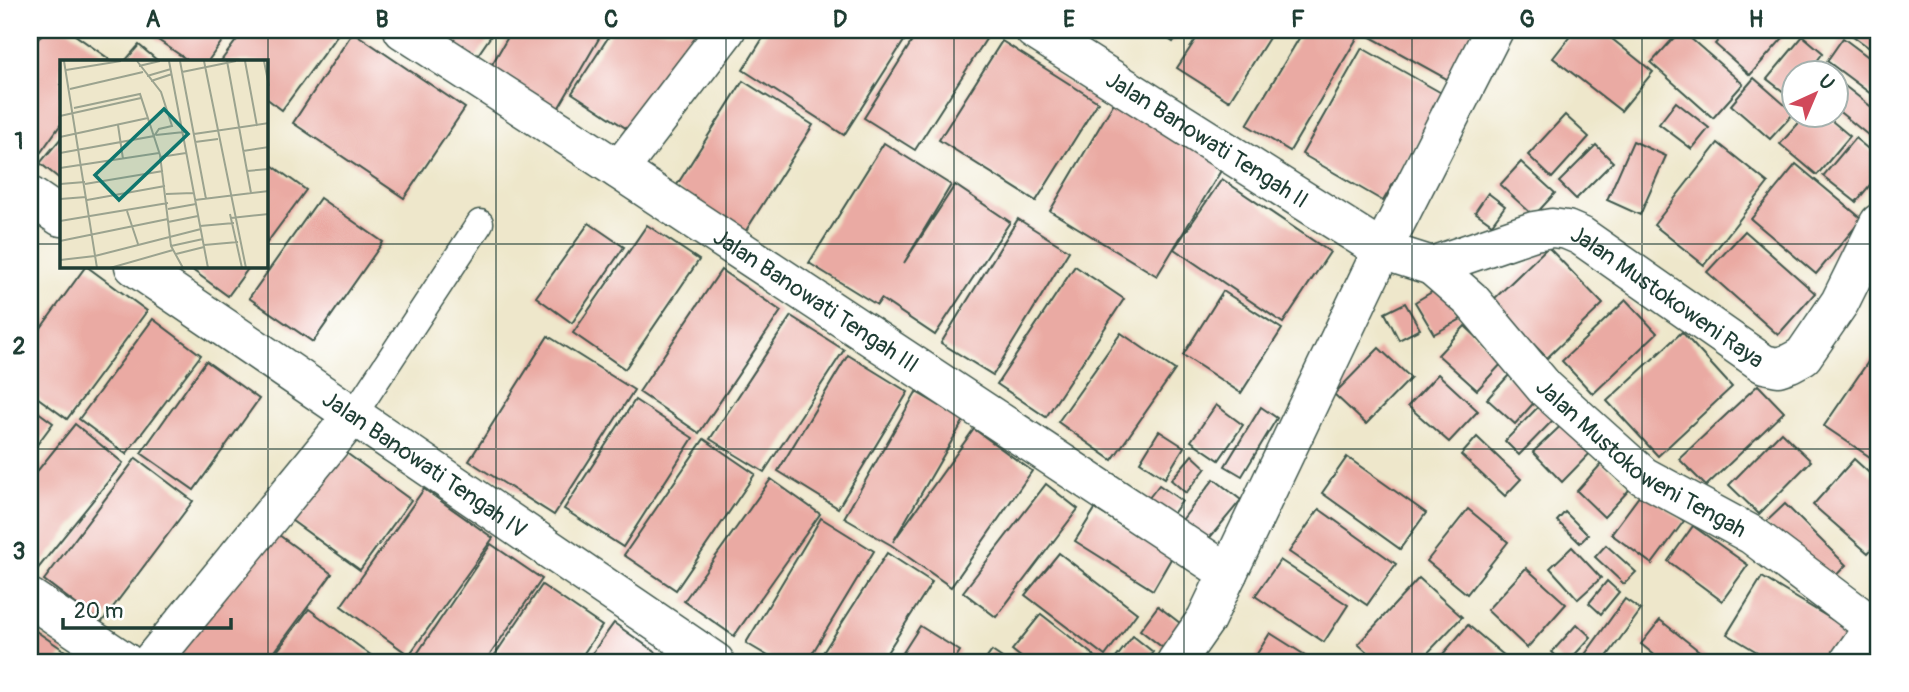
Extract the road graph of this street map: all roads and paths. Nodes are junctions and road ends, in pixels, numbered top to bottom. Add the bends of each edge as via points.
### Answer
1 (403, 30) edge
2 (726, 30) edge
3 (1034, 30) edge
4 (1494, 30) edge
5 (619, 170) junction
6 (30, 196) edge
7 (60, 216) edge
8 (480, 223) dead end
9 (1879, 223) edge
10 (1382, 250) junction
11 (1432, 266) junction
12 (137, 268) edge
13 (354, 414) junction
14 (1228, 573) junction
15 (30, 598) edge
16 (1877, 623) edge
17 (1184, 659) edge
18 (125, 662) edge
19 (151, 662) edge
20 (715, 662) edge
21 (1849, 662) edge

1 - 5 street, Jalan Banowati Tengah III
2 - 5 street
3 - 10 street, Jalan Banowati Tengah II
4 - 10 street
5 - 14 street, Jalan Banowati Tengah III
6 - 7 street
8 - 13 lane
9 - 11 street, Jalan Mustokoweni Raya via 1840,302 1803,356 1778,367 1764,364 1567,230 1534,231
10 - 11 street
10 - 14 street
11 - 16 street, Jalan Mustokoweni Tengah via 1471,300 1545,388 1643,476 1752,535
12 - 13 street, Jalan Banowati Tengah IV
13 - 19 street
13 - 20 street, Jalan Banowati Tengah IV
14 - 17 street
15 - 18 street
16 - 21 street

